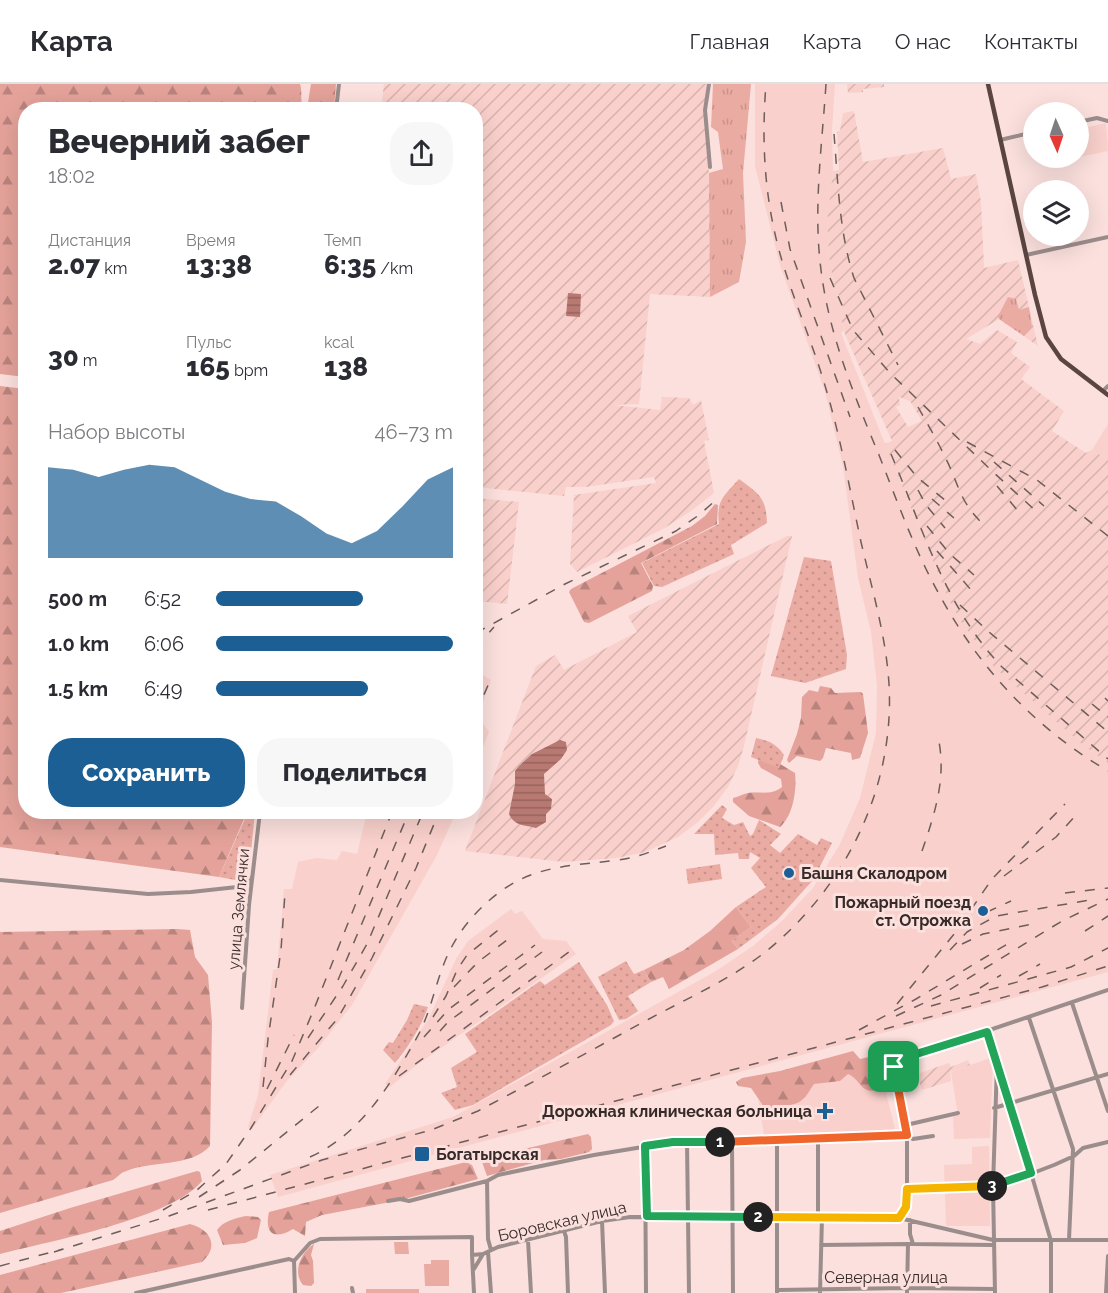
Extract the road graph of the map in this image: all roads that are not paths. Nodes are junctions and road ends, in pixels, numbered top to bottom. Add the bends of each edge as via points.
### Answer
1 (339, 84) edge
2 (709, 84) edge
3 (988, 84) edge
4 (337, 102) edge
5 (1089, 120) edge
6 (1108, 121) edge
7 (1023, 135) edge
8 (1000, 140) junction
9 (710, 167) dead end
10 (1108, 237) edge
11 (1026, 255) junction
12 (1108, 386) edge
13 (1103, 391) junction
14 (1108, 394) edge
15 (259, 819) edge
16 (252, 877) junction
17 (0, 880) edge
18 (1108, 990) edge
19 (1072, 1003) junction
20 (242, 1008) dead end
21 (1029, 1018) junction
22 (987, 1032) junction
23 (997, 1060) junction
24 (1108, 1074) edge
25 (1096, 1077) junction
26 (1053, 1091) junction
27 (1011, 1105) junction
28 (994, 1108) junction
29 (1108, 1111) edge
30 (958, 1113) dead end
31 (906, 1125) junction
32 (907, 1135) junction
33 (933, 1136) dead end
34 (818, 1138) junction
35 (777, 1140) junction
36 (687, 1142) junction
37 (1108, 1142) edge
38 (732, 1143) junction
39 (645, 1146) junction
40 (1074, 1156) junction
41 (1031, 1173) junction
42 (487, 1181) junction
43 (993, 1185) junction
44 (907, 1189) junction
45 (388, 1201) dead end
46 (647, 1216) junction
47 (689, 1216) junction
48 (733, 1217) junction
49 (776, 1217) junction
50 (820, 1218) junction
51 (899, 1218) junction
52 (910, 1220) junction
53 (602, 1221) junction
54 (564, 1231) junction
55 (528, 1240) junction
56 (1069, 1240) junction
57 (1108, 1240) edge
58 (1051, 1241) junction
59 (993, 1242) junction
60 (911, 1244) junction
61 (821, 1245) junction
62 (489, 1251) junction
63 (483, 1254) junction
64 (472, 1255) junction
65 (1108, 1256) edge
66 (294, 1261) junction
67 (474, 1269) junction
68 (908, 1290) edge
69 (820, 1291) edge
70 (864, 1291) edge
71 (951, 1291) edge
72 (995, 1291) edge
73 (777, 1292) edge
74 (136, 1293) edge
75 (295, 1293) edge
76 (474, 1293) edge
77 (491, 1293) edge
78 (531, 1293) edge
79 (568, 1293) edge
80 (605, 1293) edge
81 (646, 1293) edge
82 (689, 1293) edge
83 (733, 1293) edge
84 (1051, 1293) edge
85 (1106, 1293) edge

1 - 4 street
2 - 9 street via 705,110
3 - 8 main road
5 - 6 street
7 - 8 street
8 - 11 main road
10 - 11 street
11 - 13 main road via 1050,344 1066,364
12 - 13 street
13 - 14 main road
15 - 16 street, улица Землячки
16 - 17 street via 237,887 148,894
16 - 20 street, улица Землячки
18 - 19 street
19 - 21 street
19 - 25 street
21 - 22 street
21 - 26 street
22 - 23 street
22 - 31 street via 895,1063
23 - 27 street
23 - 28 street
24 - 25 street
25 - 26 street
25 - 29 street
26 - 27 street
26 - 40 street
27 - 28 street
27 - 41 street
28 - 43 street
30 - 31 street
31 - 32 street
32 - 33 street via 913,1139
32 - 34 street
32 - 44 street
34 - 35 street
34 - 50 street
35 - 38 street
35 - 49 street
36 - 38 street
36 - 39 street
36 - 47 street
37 - 40 street via 1083,1148
38 - 48 street
39 - 42 street via 498,1175
39 - 46 street
40 - 41 street
40 - 56 street
41 - 43 street
41 - 58 street
42 - 45 street via 409,1201
42 - 62 street
43 - 44 street
43 - 59 street
44 - 51 street via 906,1207
46 - 47 street, Боровская улица
46 - 53 street, Боровская улица
46 - 81 street
47 - 48 street, Боровская улица
47 - 82 street
48 - 49 street, Боровская улица
48 - 83 street
49 - 50 street, Боровская улица
49 - 73 street
50 - 51 street, Боровская улица
50 - 61 street
51 - 52 street, Боровская улица
52 - 59 street, Боровская улица
52 - 60 street
53 - 54 street, Боровская улица
53 - 80 street
54 - 55 street, Боровская улица
54 - 79 street
55 - 62 street, Боровская улица
55 - 78 street
56 - 57 street
56 - 58 street
58 - 59 street
58 - 84 street
59 - 60 street
59 - 72 street
60 - 61 street
60 - 68 street
61 - 69 street
62 - 63 street, Боровская улица
62 - 77 street
63 - 64 street, Боровская улица
63 - 67 street, Боровская улица
64 - 66 street via 472,1237 320,1239 310,1243
64 - 67 street
65 - 85 street
66 - 74 street
66 - 75 street
67 - 76 street
68 - 70 street, Северная улица
68 - 71 street, Северная улица
69 - 70 street, Северная улица
69 - 73 street, Северная улица
71 - 72 street, Северная улица

